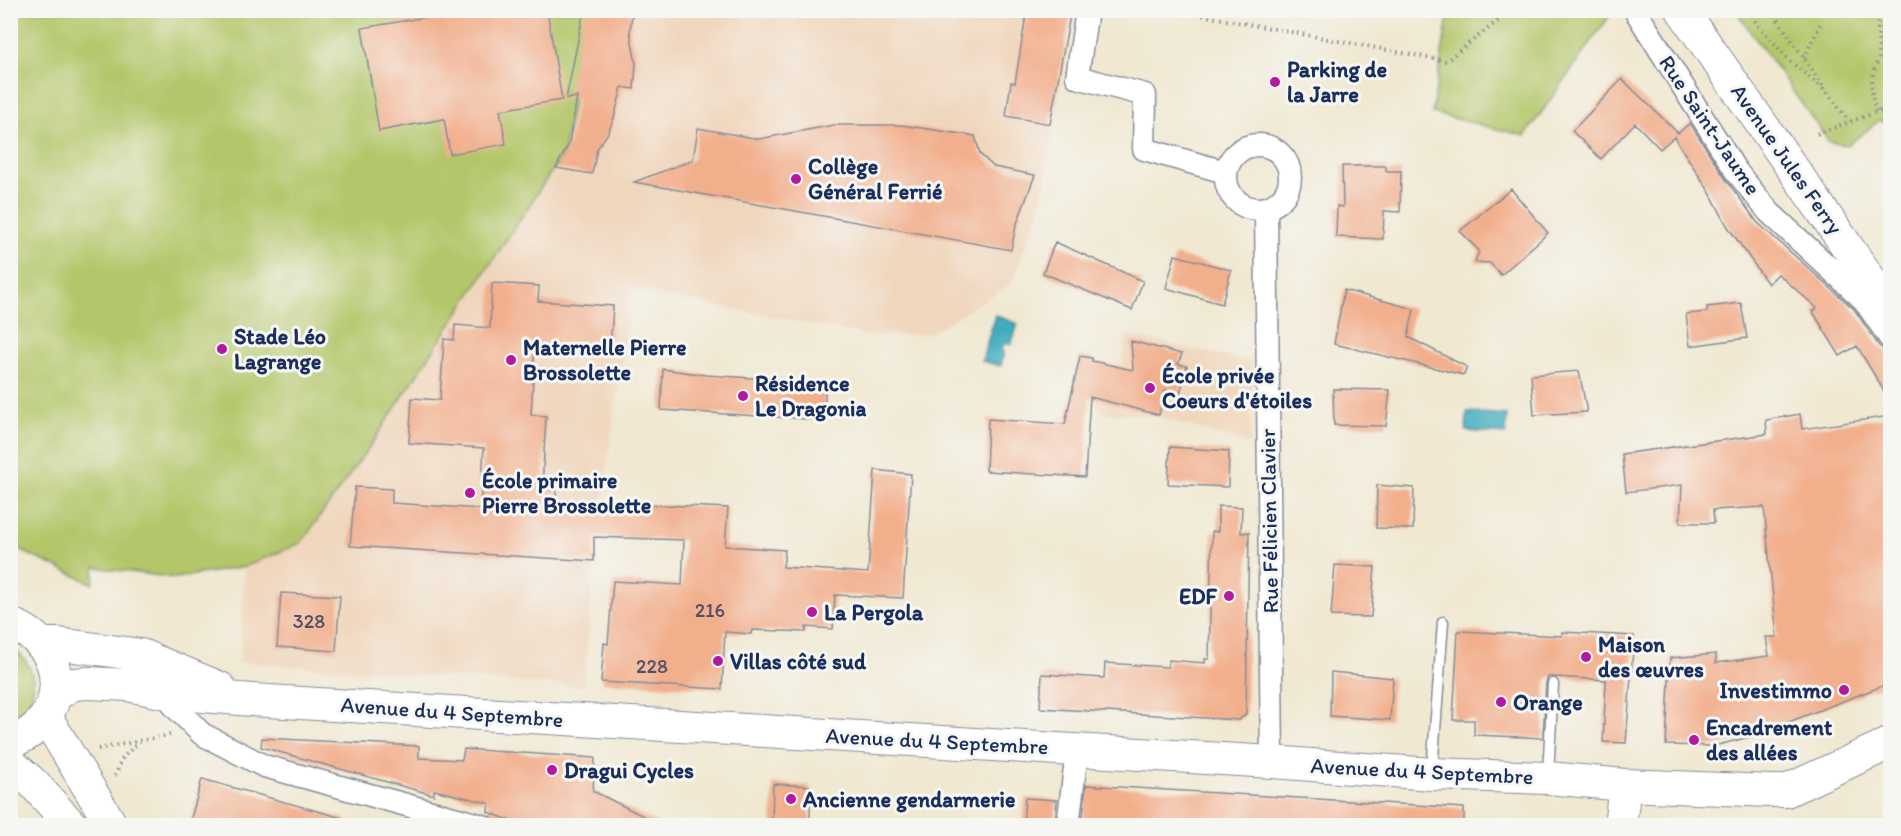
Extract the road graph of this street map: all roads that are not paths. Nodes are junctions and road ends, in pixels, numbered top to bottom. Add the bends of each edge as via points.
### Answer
1 (1087, 10) edge
2 (1635, 10) edge
3 (1682, 10) edge
4 (1225, 172) junction
5 (1266, 209) junction
6 (1890, 308) edge
7 (1890, 338) edge
8 (1443, 622) dead end
9 (21, 628) edge
10 (196, 678) junction
11 (1553, 684) dead end
12 (167, 693) junction
13 (249, 699) junction
14 (51, 706) junction
15 (10, 742) edge
16 (1890, 743) edge
17 (1077, 750) junction
18 (1272, 762) junction
19 (10, 763) edge
20 (1432, 774) junction
21 (1548, 778) junction
22 (1625, 785) junction
23 (72, 825) edge
24 (112, 825) edge
25 (483, 825) edge
26 (1068, 825) edge
27 (1620, 825) edge

1 - 4 street via 1077,77 1144,95 1144,148
2 - 7 street, Rue Saint-Jaume via 1736,171 1769,212 1864,300
3 - 6 main road, Avenue Jules Ferry
4 - 5 street via 1236,201 1245,207
4 - 5 street via 1237,153 1256,145 1267,146 1284,158 1291,178 1289,188 1276,205
5 - 18 street, Rue Félicien Clavier
8 - 20 lane
9 - 10 main road via 59,644 141,655
9 - 14 main road via 52,660 56,677
10 - 12 street via 173,680
10 - 13 main road
11 - 21 lane
12 - 13 main road, Avenue du 4 Septembre
12 - 14 main road, Avenue du 4 Septembre via 128,685 73,684
12 - 25 street via 175,707 202,734 264,766
13 - 17 main road, Avenue du 4 Septembre
14 - 15 main road, Avenue du 4 Septembre via 35,729
14 - 24 main road
16 - 22 main road, Avenue du 4 Septembre via 1786,791
17 - 18 main road, Avenue du 4 Septembre
17 - 26 street
18 - 20 main road, Avenue du 4 Septembre
19 - 23 main road
20 - 21 main road, Avenue du 4 Septembre
21 - 22 main road, Avenue du 4 Septembre
22 - 27 main road

